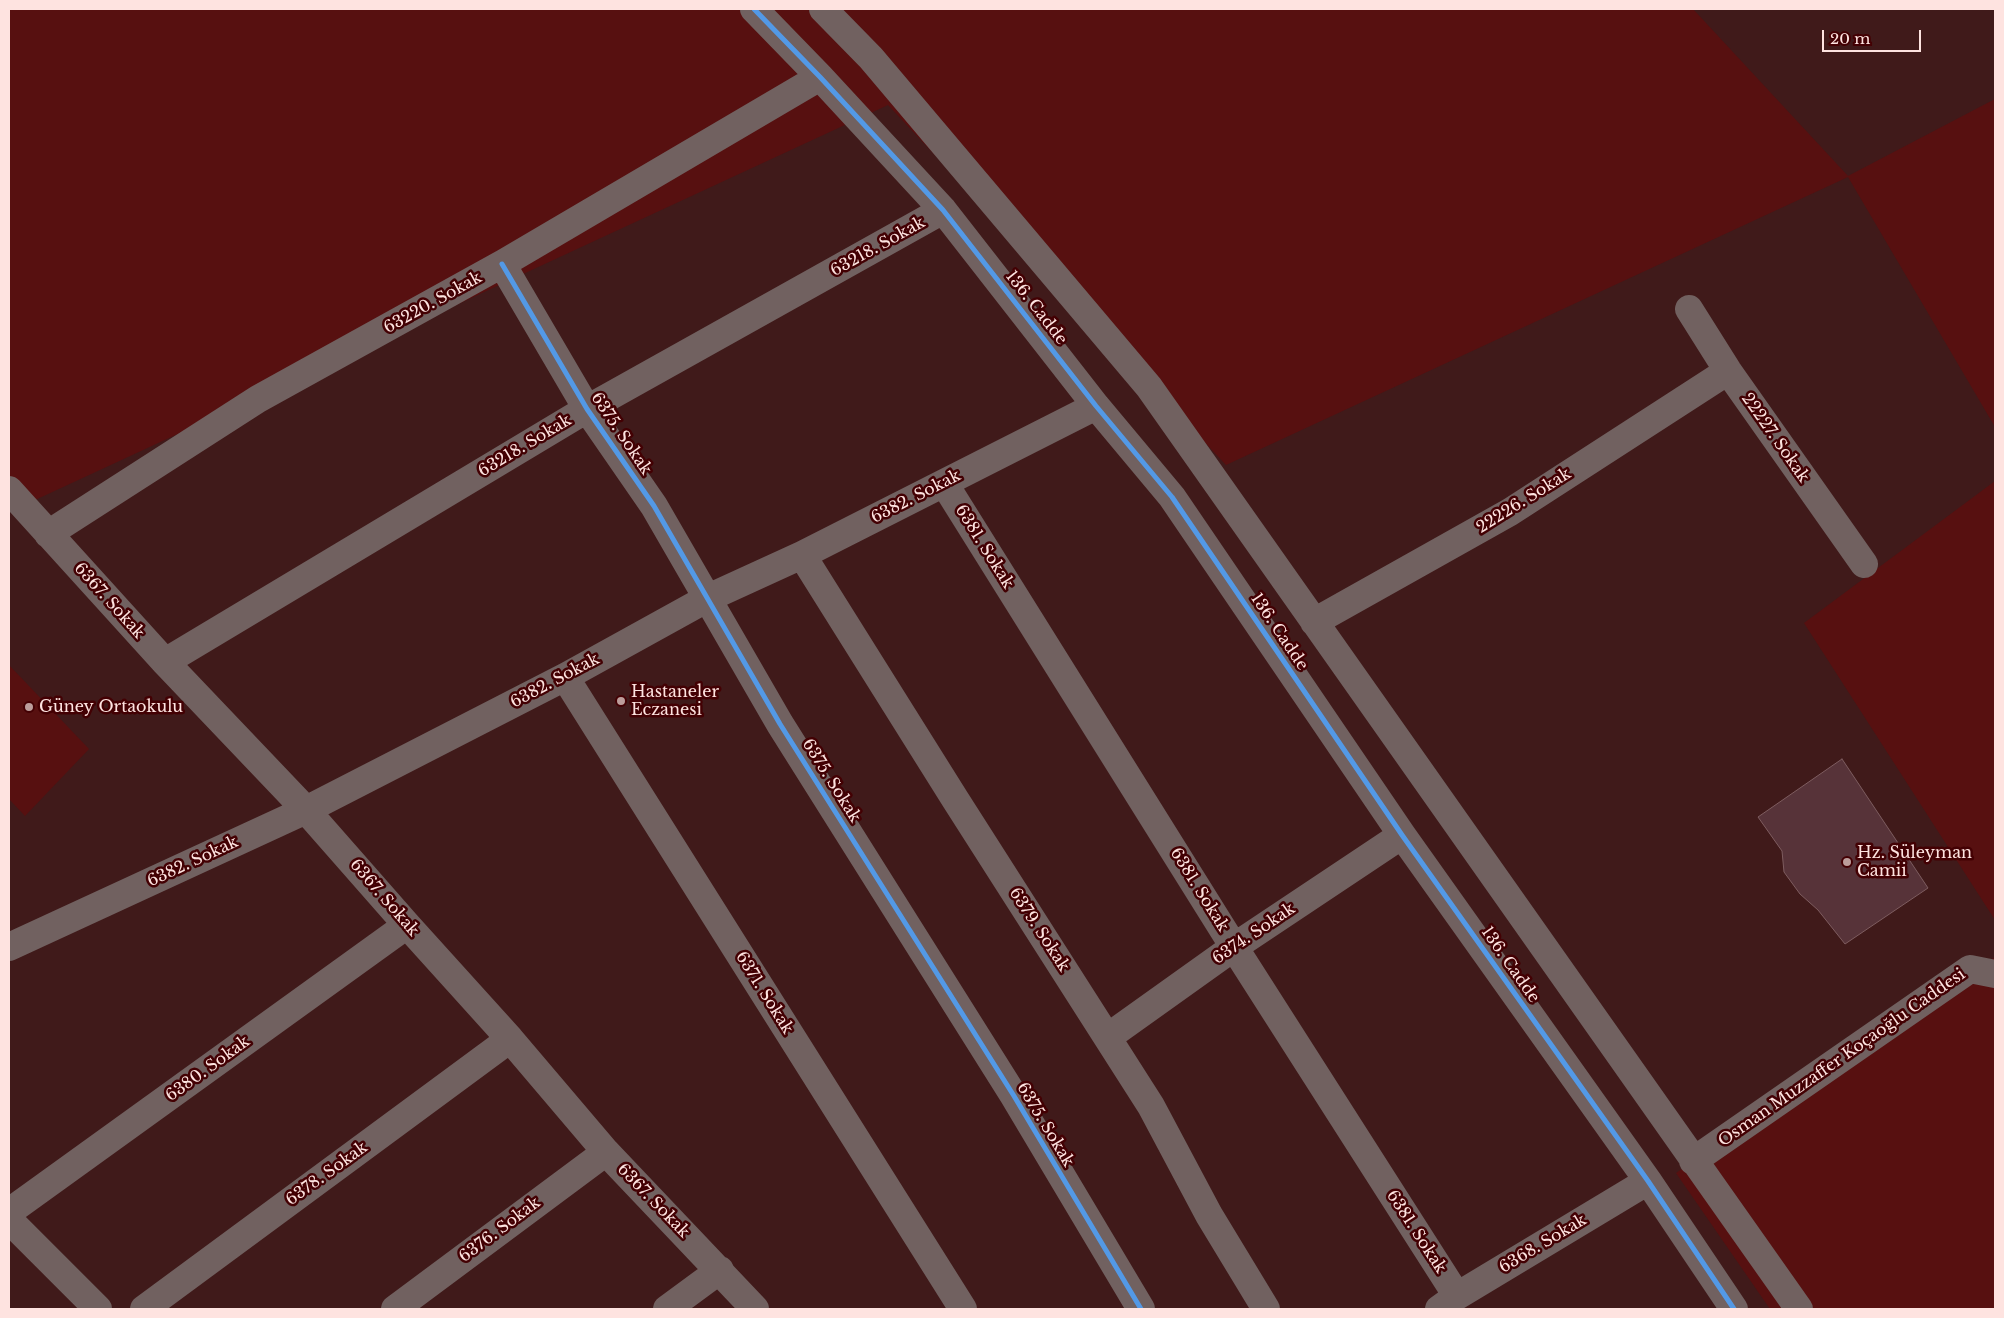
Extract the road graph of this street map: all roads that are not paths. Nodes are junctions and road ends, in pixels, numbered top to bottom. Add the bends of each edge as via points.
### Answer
1 (754, 9) edge
2 (823, 9) edge
3 (820, 77) junction
4 (943, 210) junction
5 (502, 264) junction
6 (1689, 309) dead end
7 (1728, 371) junction
8 (1096, 406) junction
9 (588, 409) junction
10 (944, 483) junction
11 (9, 490) edge
12 (48, 534) junction
13 (802, 556) junction
14 (1864, 564) dead end
15 (708, 598) junction
16 (1314, 622) junction
17 (165, 662) junction
18 (565, 677) junction
19 (306, 810) junction
20 (1402, 835) junction
21 (407, 926) junction
22 (1234, 946) junction
23 (9, 947) edge
24 (1995, 974) edge
25 (1108, 1037) junction
26 (510, 1038) junction
27 (606, 1152) junction
28 (1693, 1161) junction
29 (1648, 1181) junction
30 (9, 1212) edge
31 (9, 1220) edge
32 (720, 1270) junction
33 (1448, 1303) edge
34 (98, 1309) edge
35 (144, 1309) edge
36 (395, 1309) edge
37 (667, 1309) edge
38 (756, 1309) edge
39 (962, 1309) edge
40 (1141, 1309) edge
41 (1266, 1309) edge
42 (1734, 1309) edge
43 (1799, 1309) edge

1 - 3 street, 136. Cadde
2 - 16 street, 136. Cadde via 871,58 1149,387
3 - 4 street, 136. Cadde
3 - 5 street, 63220. Sokak
4 - 8 street, 136. Cadde
4 - 9 street, 63218. Sokak
5 - 9 street, 6375. Sokak
5 - 12 street, 63220. Sokak via 258,400
6 - 7 street, 22227. Sokak
7 - 14 street, 22227. Sokak
7 - 16 street, 22226. Sokak via 1510,512
8 - 10 street, 6382. Sokak
8 - 20 street, 136. Cadde via 1172,497
9 - 15 street, 6375. Sokak via 654,506
9 - 17 street, 63218. Sokak
10 - 13 street, 6382. Sokak
10 - 22 street, 6381. Sokak
11 - 12 street, 6367. Sokak
12 - 17 street, 6367. Sokak
13 - 15 street, 6382. Sokak
13 - 25 street, 6379. Sokak
15 - 18 street, 6382. Sokak
15 - 40 street, 6375. Sokak via 780,724 1014,1096
16 - 28 street, 136. Cadde
17 - 19 street, 6367. Sokak
18 - 19 street, 6382. Sokak
18 - 39 street, 6371. Sokak
19 - 21 street, 6367. Sokak
19 - 23 street, 6382. Sokak
20 - 22 street, 6374. Sokak
20 - 29 street, 136. Cadde
21 - 26 street, 6367. Sokak
21 - 30 street, 6380. Sokak
22 - 25 street, 6374. Sokak
22 - 33 street, 6381. Sokak
24 - 28 street, Osman Muzzaffer Koçaoğlu Caddesi via 1970,969
25 - 41 street, 6379. Sokak via 1151,1106 1209,1215
26 - 27 street, 6367. Sokak
26 - 35 street, 6378. Sokak
27 - 32 street, 6367. Sokak
27 - 36 street, 6376. Sokak
28 - 43 street, 136. Cadde
29 - 33 street, 6368. Sokak
29 - 42 street, 136. Cadde
31 - 34 street
32 - 37 street
32 - 38 street, 6367. Sokak

